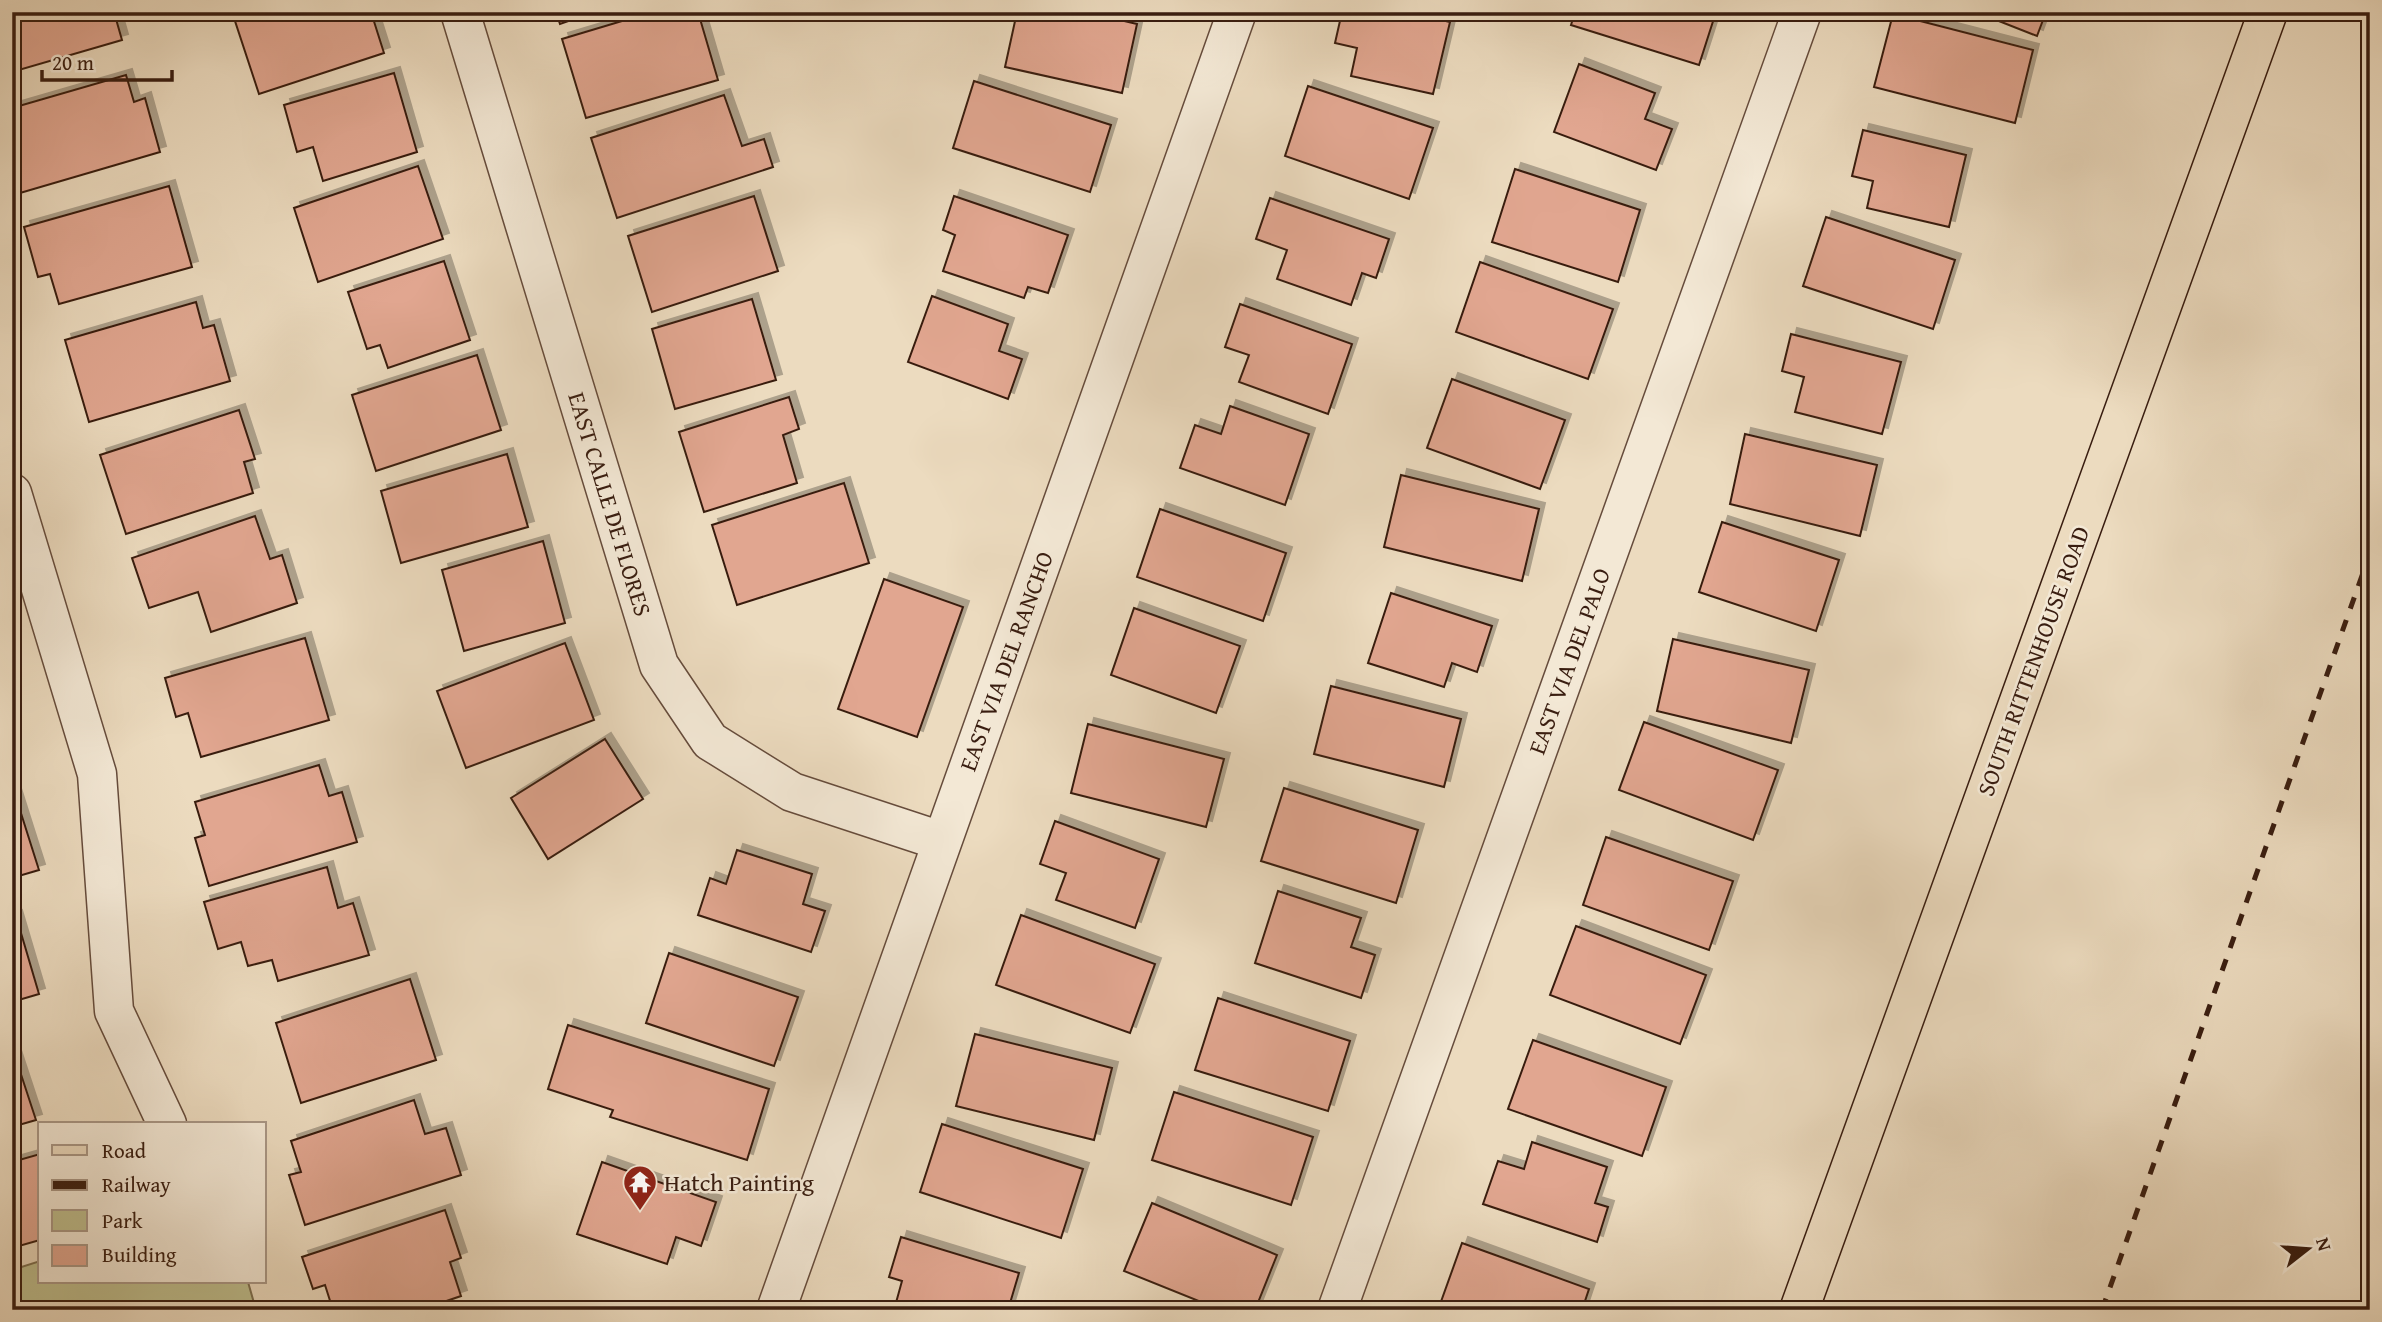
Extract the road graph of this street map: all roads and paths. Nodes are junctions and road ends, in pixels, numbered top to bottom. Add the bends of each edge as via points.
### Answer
1 (460, 12) edge
2 (1237, 12) edge
3 (1802, 12) edge
4 (2267, 12) edge
5 (12, 493) edge
6 (941, 841) junction
7 (166, 1122) edge
8 (776, 1310) edge
9 (1337, 1310) edge
10 (1799, 1310) edge

1 - 6 street, EAST CALLE DE FLORES via 659,665 710,741 792,792
2 - 6 street, EAST VIA DEL RANCHO
3 - 9 street, EAST VIA DEL PALO
4 - 10 main road, SOUTH RITTENHOUSE ROAD
5 - 7 street via 97,774 114,1011
6 - 8 street, EAST VIA DEL RANCHO

